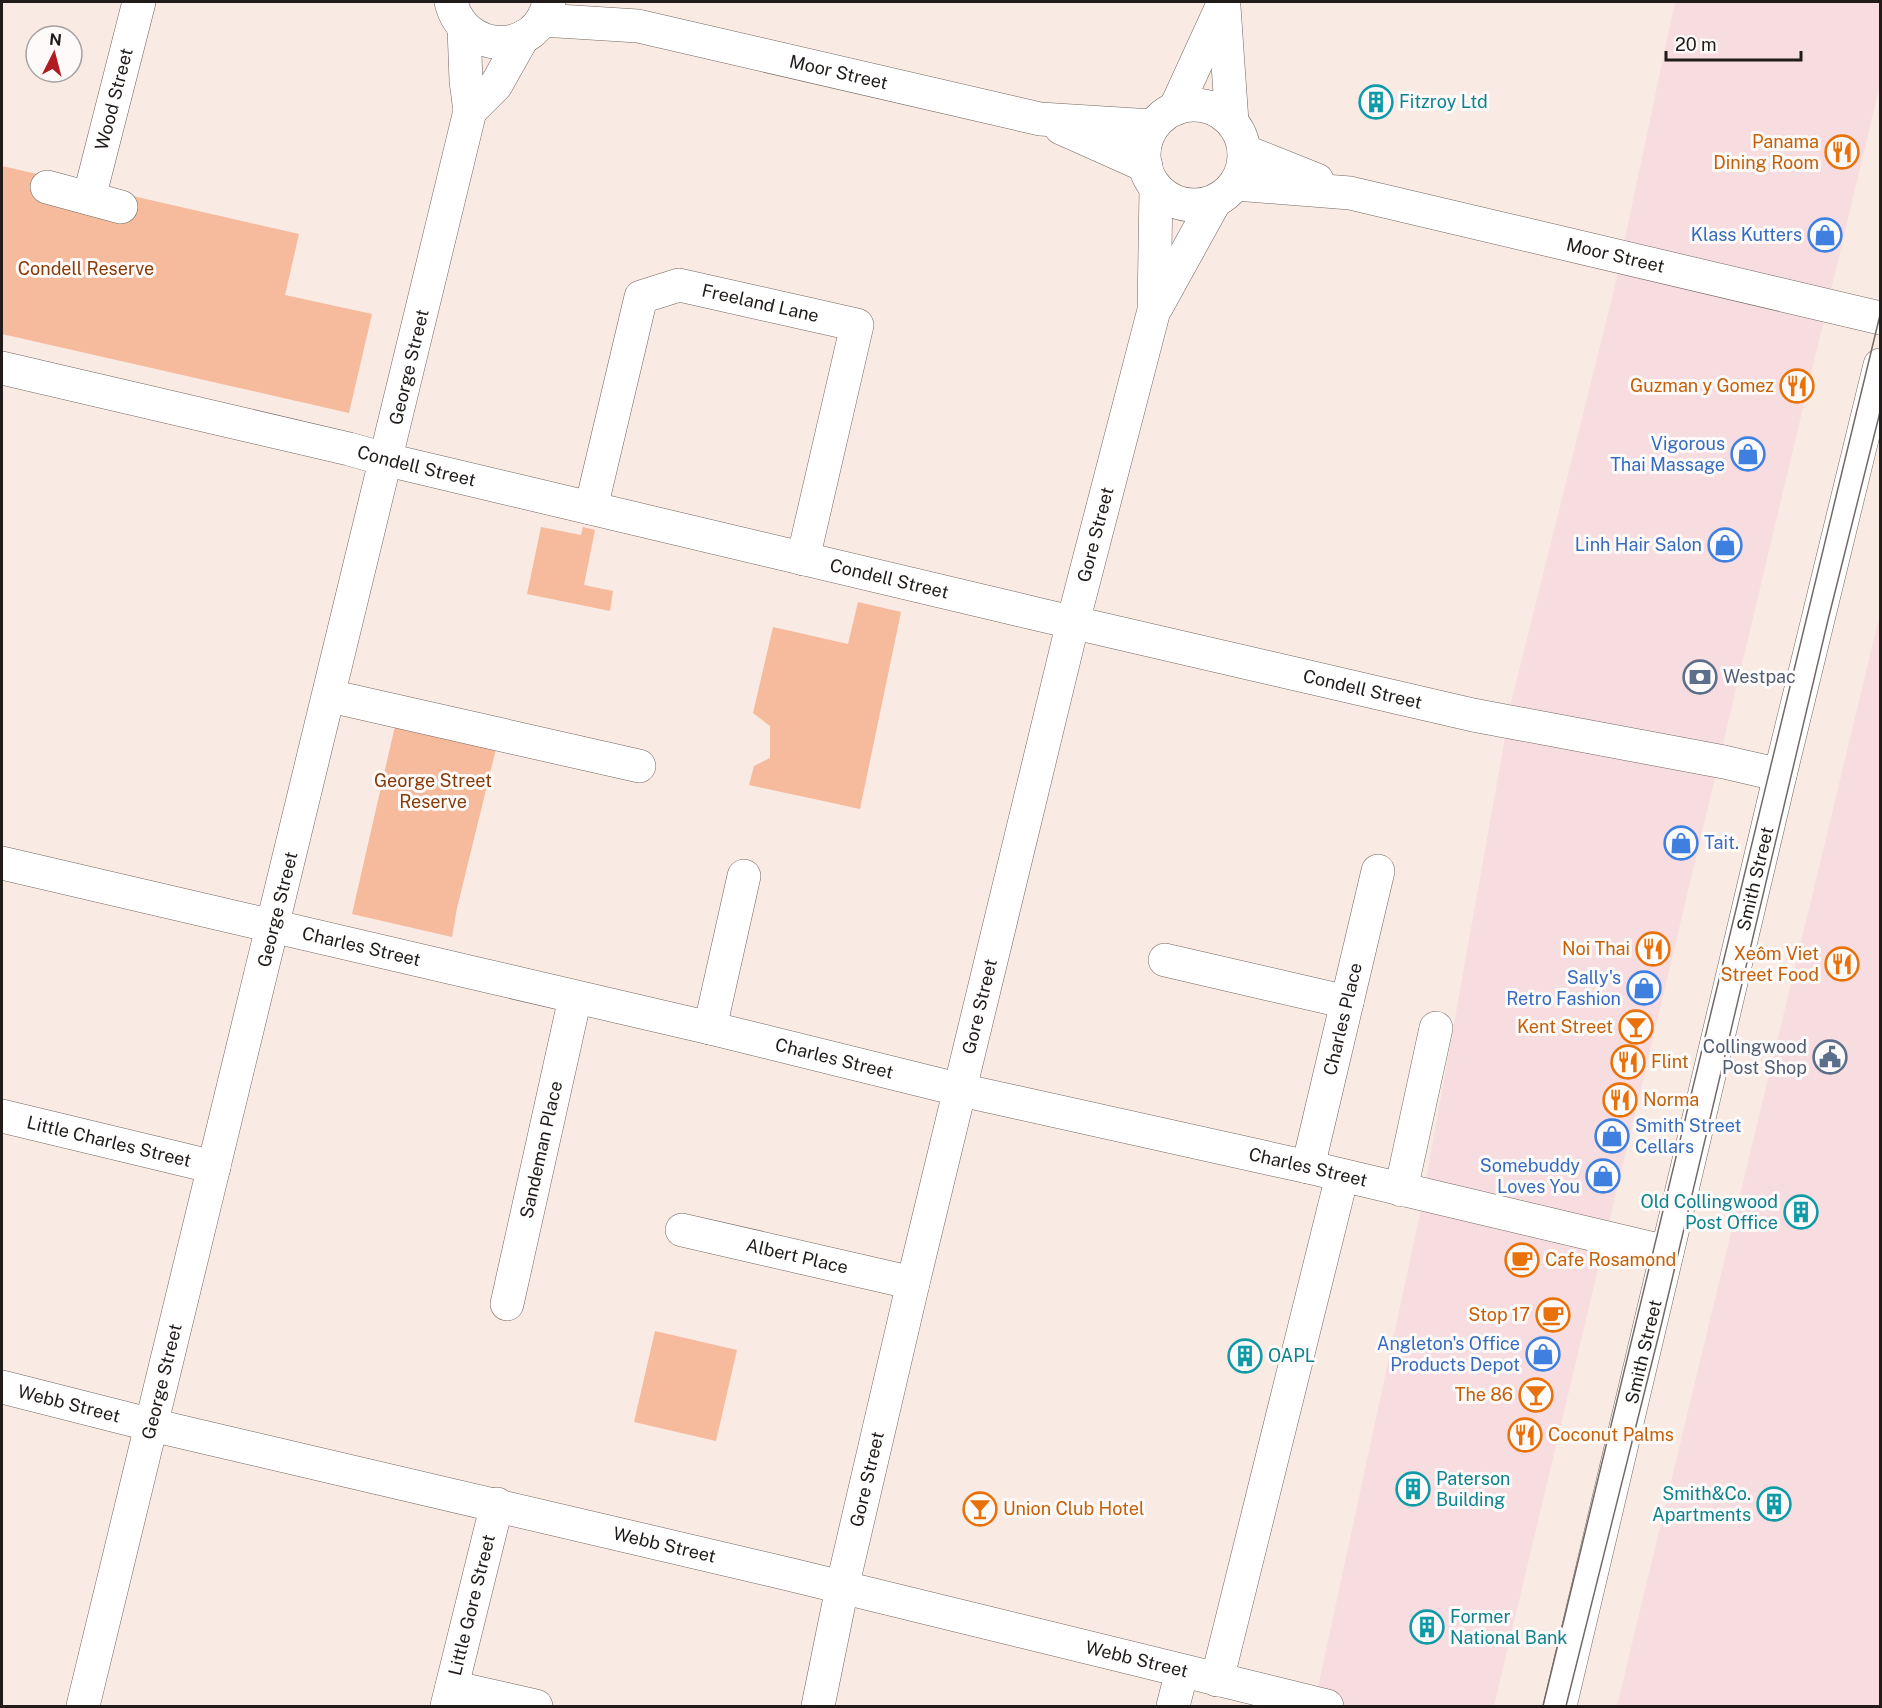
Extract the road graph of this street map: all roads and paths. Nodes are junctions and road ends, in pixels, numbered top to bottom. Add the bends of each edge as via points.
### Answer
1 (140, 2) edge
2 (586, 2) edge
3 (1224, 3) edge
4 (457, 14) edge
5 (538, 20) edge
6 (638, 26) junction
7 (470, 111) junction
8 (1163, 117) junction
9 (1040, 119) junction
10 (1238, 137) junction
11 (1151, 177) junction
12 (47, 188) dead end
13 (1226, 192) junction
14 (1350, 193) junction
15 (89, 198) junction
16 (121, 207) dead end
17 (1154, 310) junction
18 (1881, 318) edge
19 (1881, 365) edge
20 (2, 368) edge
21 (388, 460) junction
22 (591, 508) junction
23 (804, 559) junction
24 (1073, 622) junction
25 (330, 696) junction
26 (639, 766) dead end
27 (1780, 775) junction
28 (2, 863) edge
29 (1378, 871) dead end
30 (744, 876) dead end
31 (272, 926) junction
32 (1165, 960) dead end
33 (575, 998) junction
34 (1347, 1002) junction
35 (710, 1028) junction
36 (1436, 1028) dead end
37 (960, 1090) junction
38 (2, 1116) edge
39 (214, 1167) junction
40 (1308, 1167) junction
41 (1342, 1176) junction
42 (1401, 1190) junction
43 (682, 1230) dead end
44 (1667, 1252) junction
45 (913, 1283) junction
46 (507, 1304) dead end
47 (2, 1387) edge
48 (152, 1425) junction
49 (497, 1504) junction
50 (842, 1588) junction
51 (1182, 1671) junction
52 (1217, 1680) junction
53 (449, 1697) edge
54 (83, 1707) edge
55 (537, 1707) edge
56 (818, 1707) edge
57 (1173, 1707) edge
58 (1328, 1707) edge
59 (1560, 1707) edge

1 - 15 street, Wood Street
2 - 6 street, Moor Street
3 - 8 street
3 - 10 street
4 - 5 street, Moor Street via 485,41 511,42
4 - 7 street, George Street
5 - 6 street, Moor Street
5 - 7 street via 496,86
6 - 9 street, Moor Street
7 - 21 street, George Street
8 - 9 street, Moor Street
8 - 10 street via 1190,105 1205,106 1220,112
8 - 11 street via 1146,142 1144,158
9 - 11 street, Moor Street
10 - 13 street via 1243,167
10 - 14 street, Moor Street
11 - 13 street via 1170,199 1186,205 1201,205
11 - 17 street, Gore Street
12 - 15 street
13 - 14 street, Moor Street
13 - 17 street, Gore Street
14 - 18 street, Moor Street
15 - 16 street
17 - 24 street, Gore Street
19 - 27 street, Smith Street
20 - 21 street, Condell Street
21 - 22 street, Condell Street
21 - 25 street, George Street
22 - 23 street, Condell Street
22 - 23 street, Freeland Lane via 641,297 679,285 857,325
23 - 24 street, Condell Street
24 - 27 street, Condell Street via 1473,715
24 - 37 street, Gore Street
25 - 26 street
25 - 31 street, George Street
27 - 44 street, Smith Street
28 - 31 street, Charles Street
29 - 34 street, Charles Place
30 - 35 street
31 - 33 street, Charles Street
31 - 39 street, George Street
32 - 34 street
33 - 35 street, Charles Street
33 - 46 street, Sandeman Place
34 - 40 street, Charles Place
35 - 37 street, Charles Street
36 - 42 street
37 - 40 street, Charles Street
37 - 45 street, Gore Street
38 - 39 street, Little Charles Street
39 - 48 street, George Street
40 - 41 street, Charles Street
41 - 42 street, Charles Street
41 - 52 street
42 - 44 street, Charles Street
43 - 45 street, Albert Place
44 - 59 street, Smith Street
45 - 50 street, Gore Street
47 - 48 street, Webb Street
48 - 49 street, Webb Street
48 - 54 street, George Street
49 - 50 street, Webb Street
49 - 53 street, Little Gore Street
50 - 51 street, Webb Street
50 - 56 street, Gore Street
51 - 52 street, Webb Street
51 - 57 street
52 - 58 street, Webb Street
53 - 55 street

